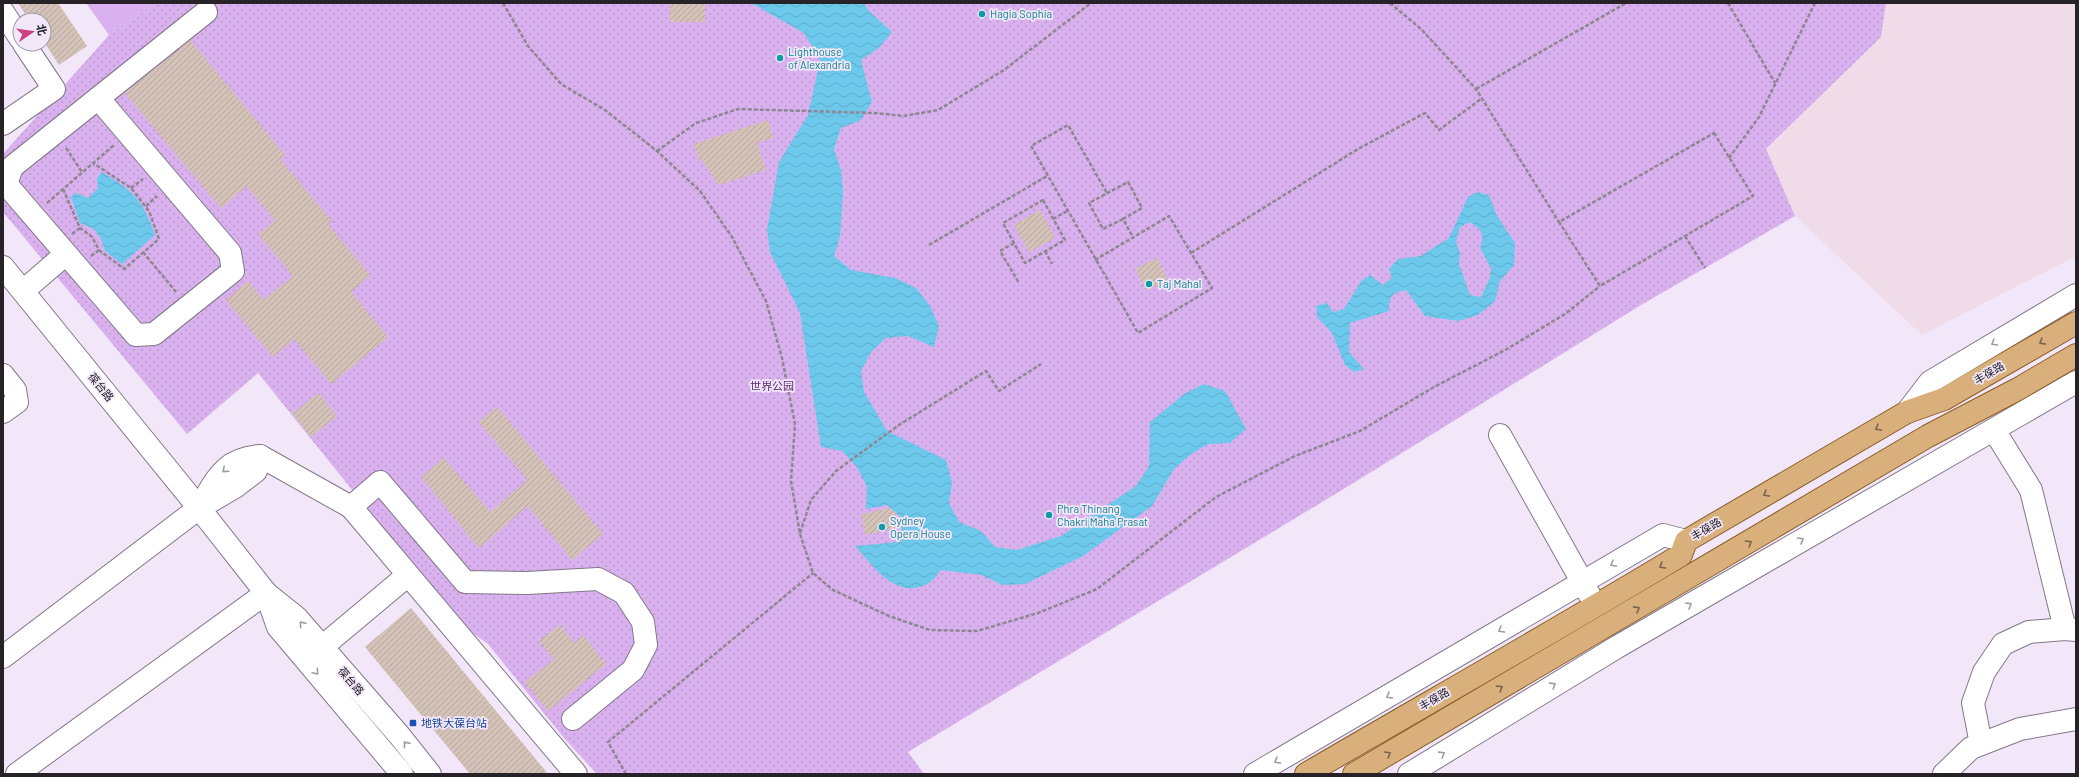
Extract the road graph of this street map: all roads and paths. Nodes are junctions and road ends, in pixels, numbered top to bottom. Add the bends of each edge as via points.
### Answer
1 (503, 3) edge
2 (1091, 3) edge
3 (1390, 3) edge
4 (1626, 3) edge
5 (1728, 3) edge
6 (1815, 3) edge
7 (3, 12) edge
8 (206, 12) dead end
9 (12, 26) edge
10 (29, 52) edge
11 (1775, 83) junction
12 (1476, 89) junction
13 (98, 98) junction
14 (1482, 98) junction
15 (5, 118) edge
16 (55, 132) junction
17 (128, 134) junction
18 (657, 151) junction
19 (1729, 158) junction
20 (93, 163) junction
21 (82, 172) junction
22 (1047, 176) junction
23 (63, 188) junction
24 (1107, 193) junction
25 (1067, 211) junction
26 (33, 215) junction
27 (1053, 219) junction
28 (1123, 219) junction
29 (1560, 222) junction
30 (1684, 236) junction
31 (1133, 237) junction
32 (1014, 243) junction
33 (928, 245) dead end
34 (1045, 251) junction
35 (143, 252) junction
36 (1191, 253) junction
37 (66, 254) junction
38 (1095, 260) junction
39 (1052, 264) dead end
40 (3, 268) edge
41 (1705, 268) dead end
42 (1019, 283) dead end
43 (1600, 286) junction
44 (23, 291) junction
45 (2076, 295) edge
46 (188, 306) junction
47 (2076, 323) edge
48 (2076, 355) edge
49 (1041, 364) dead end
50 (3, 375) edge
51 (2076, 382) edge
52 (3, 412) edge
53 (1907, 412) junction
54 (1994, 430) junction
55 (1500, 435) dead end
56 (351, 507) junction
57 (199, 508) junction
58 (800, 534) junction
59 (1686, 541) junction
60 (813, 574) junction
61 (408, 575) junction
62 (1582, 582) junction
63 (266, 593) junction
64 (1596, 607) junction
65 (1606, 626) junction
66 (2070, 630) edge
67 (322, 647) junction
68 (1617, 647) junction
69 (11, 651) edge
70 (573, 718) dead end
71 (2076, 719) edge
72 (1982, 744) junction
73 (17, 774) edge
74 (402, 774) edge
75 (430, 774) edge
76 (576, 774) edge
77 (626, 774) edge
78 (1255, 774) edge
79 (1306, 774) edge
80 (1354, 774) edge
81 (1409, 774) edge
82 (1944, 774) edge

1 - 18 path via 528,46 561,84 605,110
2 - 18 path via 1004,70 938,110 904,116 738,109 696,123
3 - 12 path via 1421,29
4 - 12 path
5 - 11 path
6 - 11 path
7 - 9 street
8 - 13 street
10 - 15 street via 54,89
11 - 19 path via 1759,117
12 - 14 path
13 - 16 street
13 - 17 street
14 - 29 path
14 - 36 path via 1439,130 1425,113 1358,149
16 - 21 path
16 - 26 street via 12,167 6,184
17 - 20 path
17 - 46 street via 230,253 232,271
18 - 58 path via 700,191 732,237 766,301 782,358 795,424 791,481
19 - 29 path via 1714,133
19 - 30 path via 1753,196
20 - 21 path
20 - 35 path via 131,188 149,211 159,238
21 - 23 path
22 - 24 path via 1031,146 1068,125
22 - 25 path
22 - 33 path
23 - 26 path
23 - 35 path via 80,228 92,237 99,250 124,269
24 - 28 path via 1089,203 1103,229
24 - 28 path via 1128,182 1142,208
25 - 27 path
25 - 38 path
26 - 37 street
27 - 32 path via 1043,200 1002,223
27 - 34 path via 1065,240
28 - 31 path
29 - 43 path
30 - 41 path
30 - 43 path
31 - 36 path via 1169,216
31 - 38 path
32 - 34 path via 1025,262
32 - 42 path via 1000,251
34 - 39 path
35 - 46 path
36 - 38 path via 1212,288 1138,333
37 - 44 street
37 - 46 street via 136,335 154,334
40 - 44 street, 葆台路
43 - 60 path via 1565,314 1360,431 1295,456 1216,497 1097,589 1038,613 977,631 930,630 889,616 833,590
44 - 57 street, 葆台路
45 -> 53 street via 1930,382
47 -> 53 main road, 丰葆路 via 1944,399
65 -> 48 main road via 1928,436
49 - 58 path via 999,391 986,371 899,425 836,471 811,500
50 - 52 street via 15,390 17,402
51 - 54 street
53 -> 59 main road, 丰葆路
54 - 66 street via 2031,490
68 -> 54 street
55 - 62 street
56 - 57 street via 260,456 256,471
56 - 61 street
56 - 70 street via 380,482 465,582 527,583 598,579 624,593 643,622 646,645 632,670
57 - 63 street, 葆台路
57 - 69 street
58 - 60 path
59 -> 62 street via 1663,535
59 -> 64 main road, 丰葆路 via 1681,555
60 - 77 path via 608,742
61 - 67 street
61 - 76 street
62 - 64 street
62 -> 78 street
67 -> 63 street, 葆台路 via 296,617
63 - 73 street
63 -> 74 street, 葆台路 via 278,627
64 - 65 street
64 - 79 main road, 丰葆路
65 - 68 street
80 -> 65 main road
66 - 72 street via 2029,632 2003,644 1984,672 1973,703
75 -> 67 street, 葆台路
81 -> 68 street
71 - 72 street via 2020,730
72 - 82 street via 1971,748

